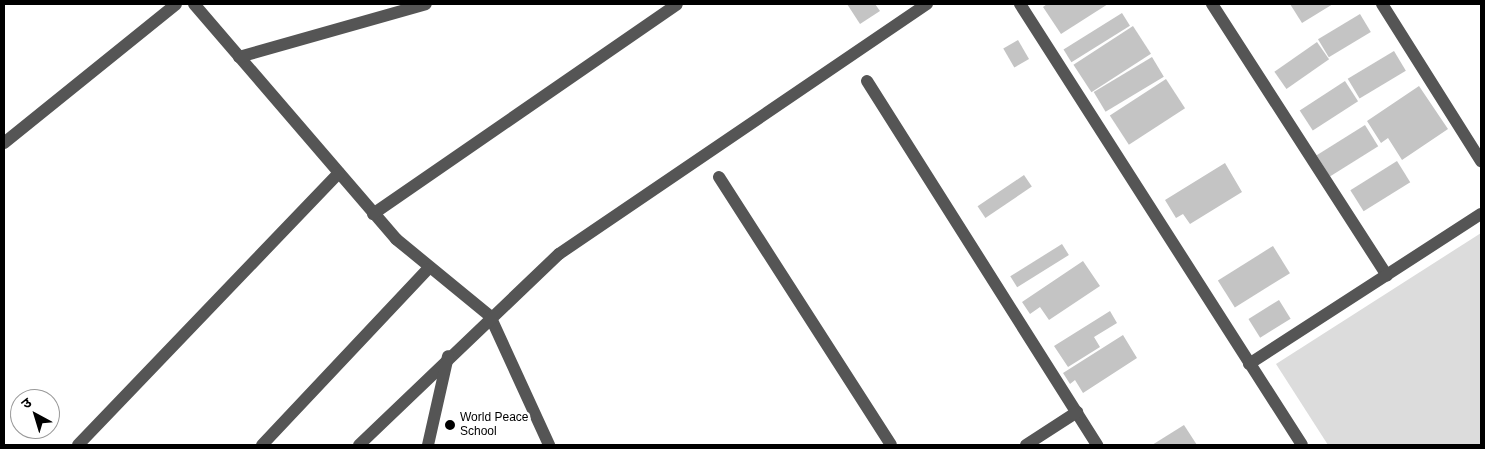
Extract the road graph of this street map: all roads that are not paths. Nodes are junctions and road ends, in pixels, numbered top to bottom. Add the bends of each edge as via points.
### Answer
1 (176, 4) edge
2 (194, 4) edge
3 (426, 4) edge
4 (677, 4) edge
5 (927, 4) edge
6 (1020, 4) edge
7 (1212, 4) edge
8 (1382, 4) edge
9 (239, 57) junction
10 (867, 81) dead end
11 (4, 143) edge
12 (1481, 160) edge
13 (339, 173) junction
14 (719, 177) dead end
15 (373, 214) junction
16 (1481, 214) edge
17 (428, 269) junction
18 (1387, 276) junction
19 (490, 316) junction
20 (448, 356) junction
21 (1250, 364) junction
22 (1077, 412) junction
23 (78, 445) edge
24 (262, 445) edge
25 (359, 445) edge
26 (428, 445) edge
27 (549, 445) edge
28 (891, 445) edge
29 (1026, 445) edge
30 (1097, 445) edge
31 (1302, 445) edge

1 - 11 street
2 - 9 street
3 - 9 street
4 - 15 street
5 - 19 street via 622,207 559,254
6 - 21 street
7 - 18 street
8 - 12 street
9 - 13 street
10 - 22 street
13 - 15 street
13 - 23 street
14 - 28 street
15 - 17 street
16 - 18 street
17 - 19 street
17 - 24 street
18 - 21 street
19 - 20 street
19 - 27 street
20 - 25 street
20 - 26 street
21 - 31 street
22 - 29 street
22 - 30 street

